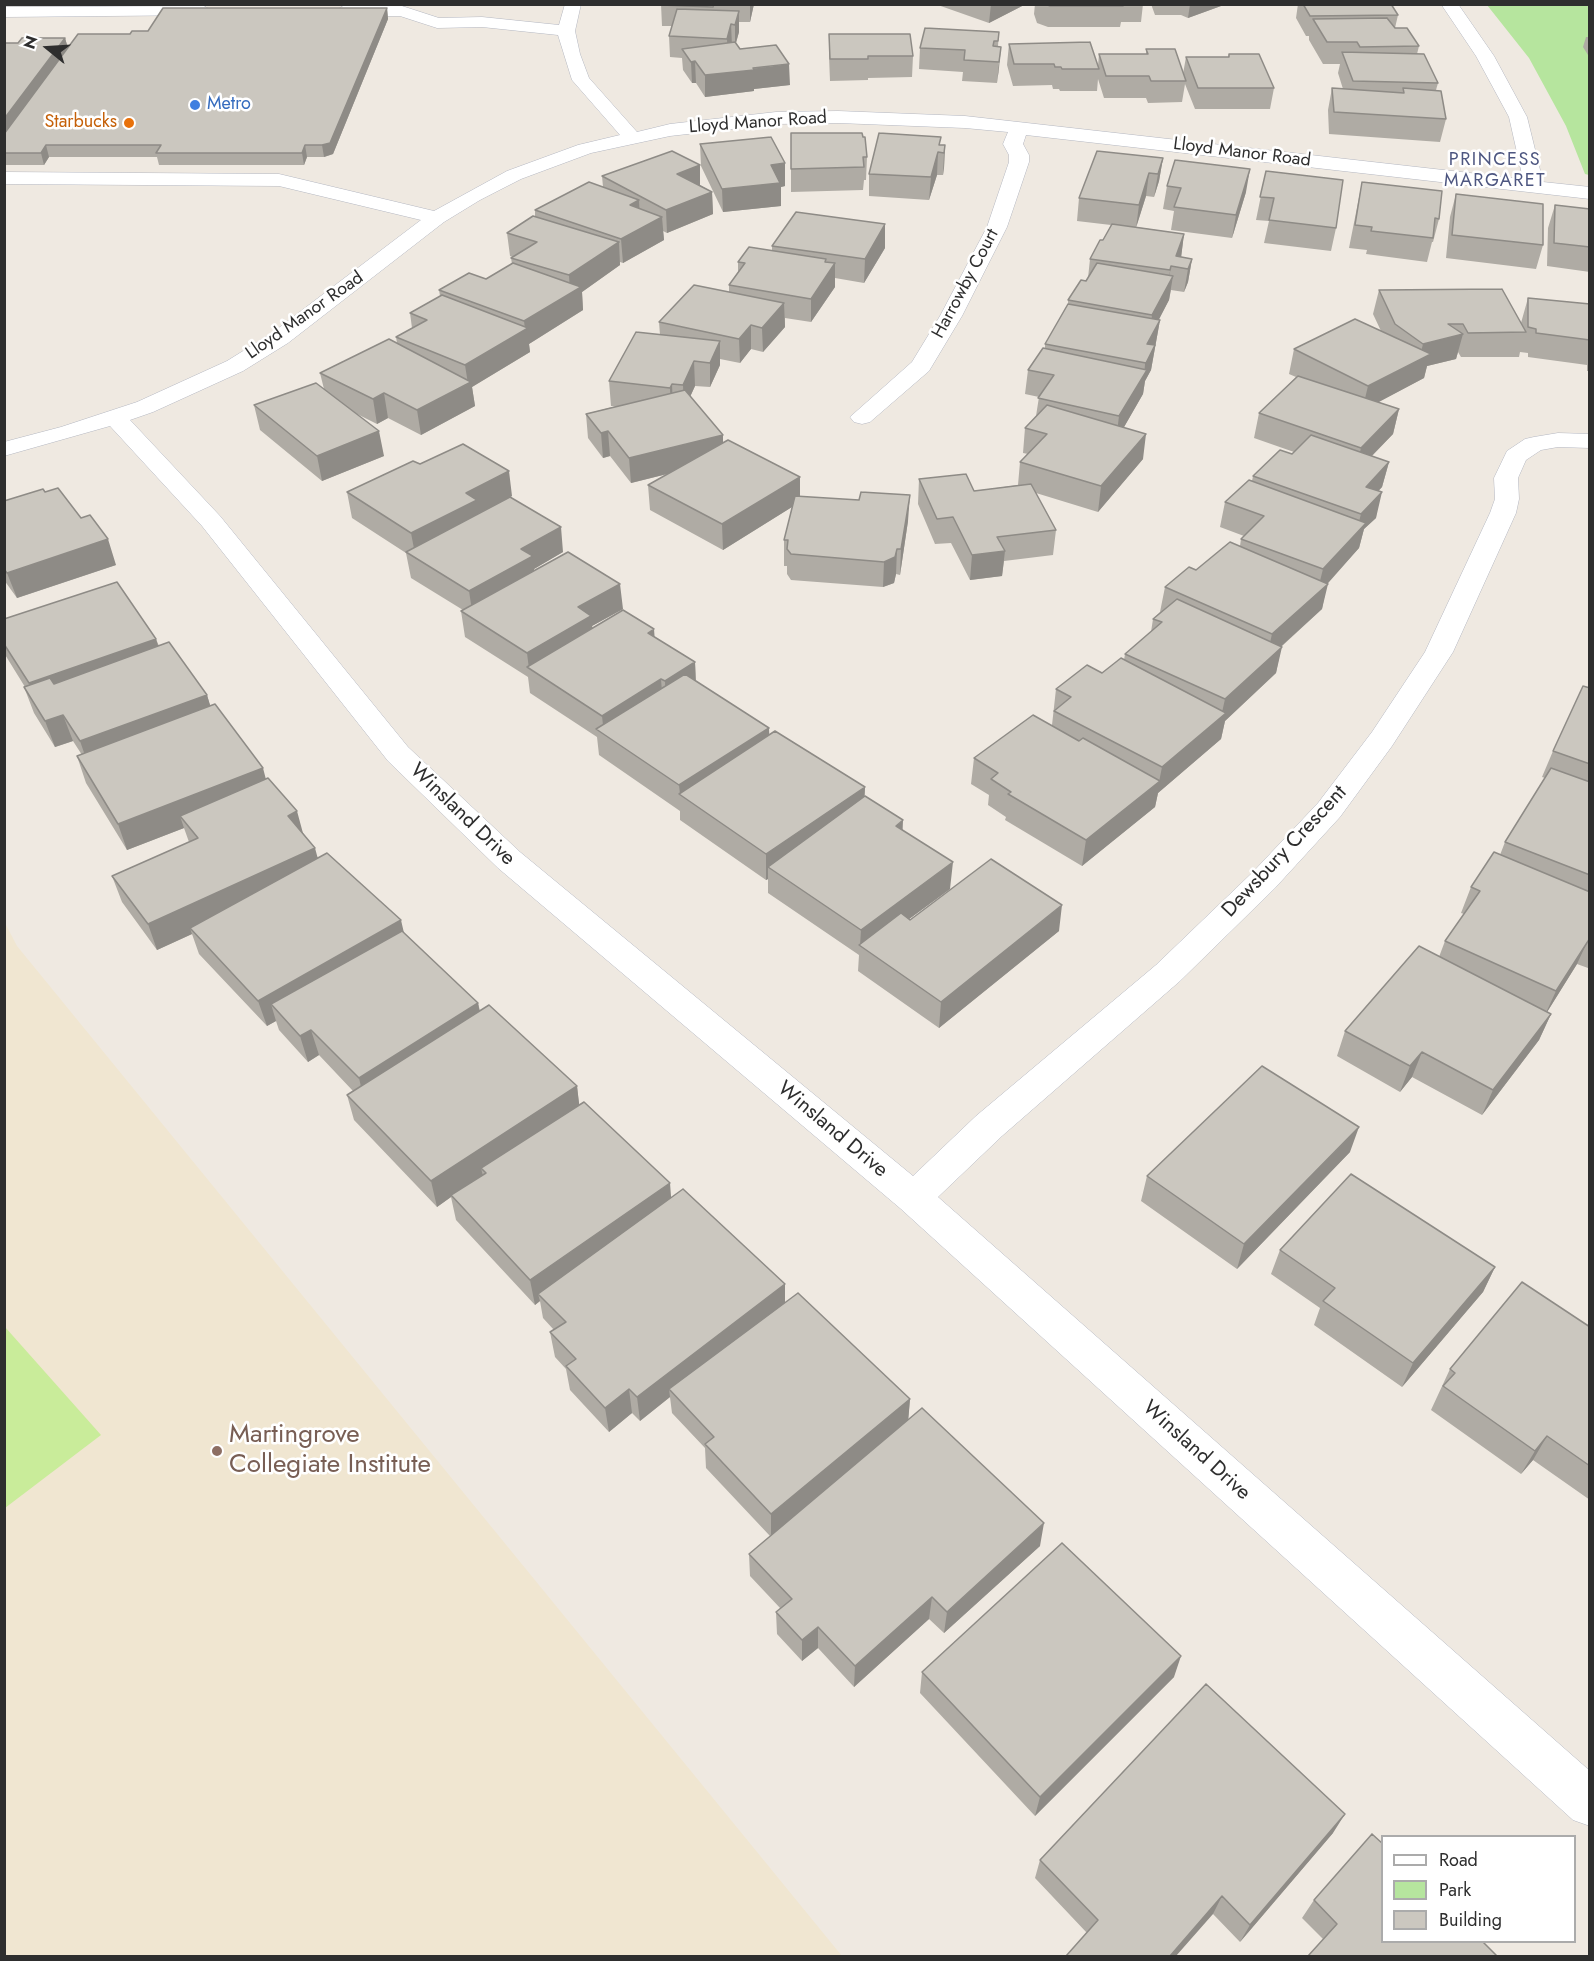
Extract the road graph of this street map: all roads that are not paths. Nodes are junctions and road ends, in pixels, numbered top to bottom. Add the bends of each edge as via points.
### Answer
1 (573, 4) edge
2 (1449, 4) edge
3 (224, 11) edge
4 (331, 11) edge
5 (4, 12) edge
6 (566, 31) junction
7 (1019, 127) junction
8 (632, 137) junction
9 (4, 178) edge
10 (1534, 186) junction
11 (1590, 193) edge
12 (437, 218) junction
13 (862, 417) dead end
14 (115, 418) junction
15 (1590, 441) edge
16 (4, 449) edge
17 (914, 1198) junction
18 (1590, 1803) edge

1 - 6 street
2 - 10 street via 1485,56 1518,117
3 - 5 street
4 - 6 street via 402,11 438,23 482,22
6 - 8 street via 581,80
7 - 8 street, Lloyd Manor Road via 876,118 776,118
7 - 10 street, Lloyd Manor Road
7 - 13 street, Harrowby Court via 1013,144 1019,162 997,227 951,316 921,366
8 - 12 street, Lloyd Manor Road via 514,175
9 - 12 street via 260,178
10 - 11 street, Lloyd Manor Road
12 - 14 street, Lloyd Manor Road via 280,338 202,382
14 - 16 street, Lloyd Manor Road
14 - 17 street, Winsland Drive via 211,522 407,762 509,860
15 - 17 street, Dewsbury Crescent via 1534,444 1516,456 1506,478 1503,513 1439,652 1383,739 1329,810 1168,973 989,1126
17 - 18 street, Winsland Drive

